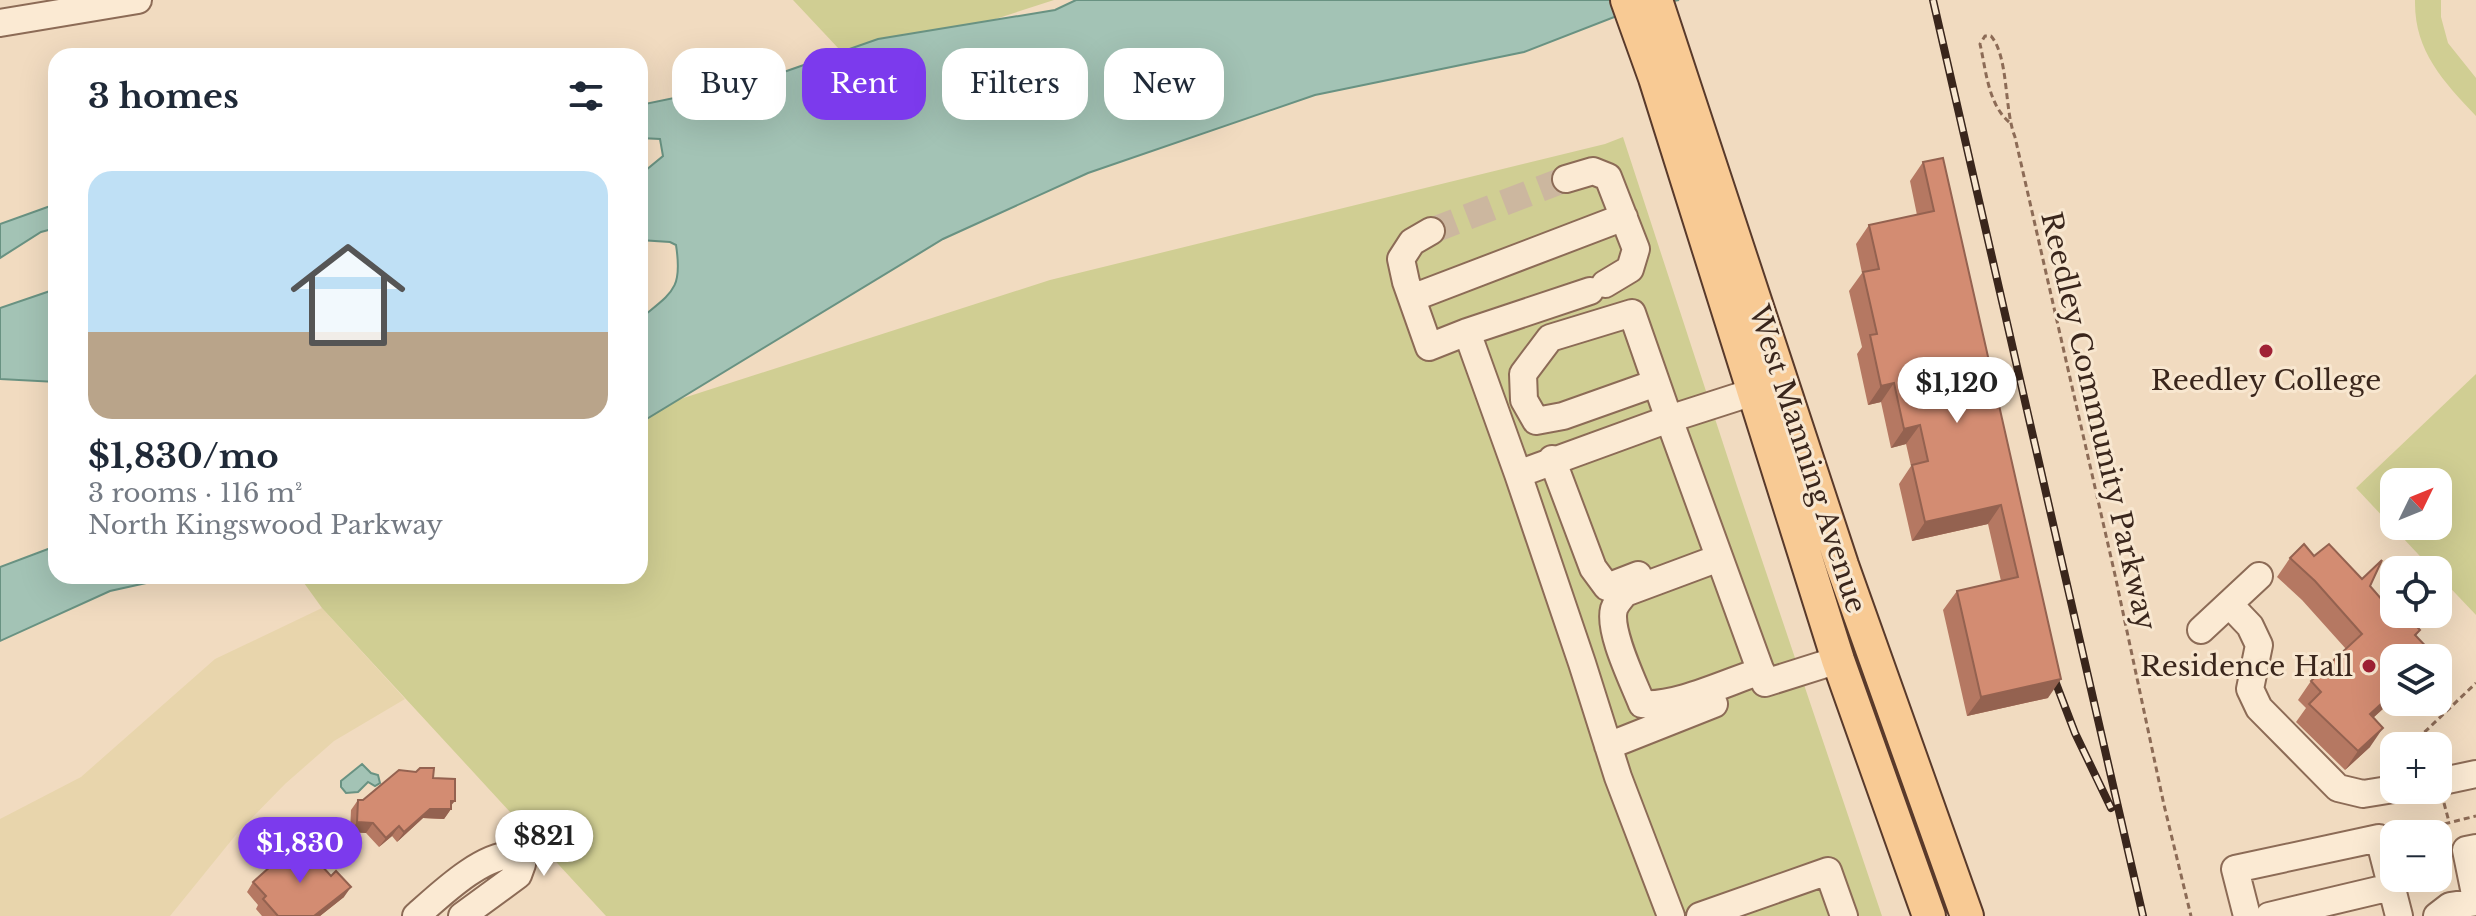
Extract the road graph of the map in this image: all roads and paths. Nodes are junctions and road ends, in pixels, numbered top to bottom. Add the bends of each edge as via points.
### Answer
1 (138, 0) edge
2 (1627, 0) edge
3 (1656, 0) edge
4 (0, 23) edge
5 (1668, 73) junction
6 (2009, 122) junction
7 (1566, 179) tunnel mouth
8 (1624, 217) junction
9 (1431, 231) tunnel mouth
10 (1412, 298) junction
11 (1467, 332) junction
12 (1656, 383) junction
13 (1753, 392) junction
14 (1669, 419) junction
15 (1552, 459) junction
16 (1518, 474) junction
17 (1717, 552) junction
18 (2259, 576) dead end
19 (2229, 604) junction
20 (2201, 630) dead end
21 (1838, 660) junction
22 (1763, 677) junction
23 (2476, 683) edge
24 (2424, 732) edge
25 (1608, 746) junction
26 (2476, 774) edge
27 (2452, 779) edge
28 (2380, 791) edge
29 (2476, 816) edge
30 (2452, 822) edge
31 (2380, 842) edge
32 (2476, 848) edge
33 (2380, 890) edge
34 (2392, 892) edge
35 (2476, 900) edge
36 (1716, 913) edge
37 (416, 916) edge
38 (462, 916) edge
39 (1671, 916) edge
40 (1844, 916) edge
41 (1929, 916) edge
42 (1967, 916) edge
43 (2191, 916) edge
44 (2247, 916) edge
45 (2269, 916) edge
46 (2399, 916) edge
47 (2437, 916) edge

1 - 4 street
2 - 5 main road, West Manning Avenue
3 - 5 main road, West Manning Avenue
5 - 13 main road, West Manning Avenue
5 - 42 main road, West Manning Avenue
6 - 6 path, Reedley Community Parkway via 1994,102 1980,44 1985,36 1998,47
6 - 43 path, Reedley Community Parkway
7 - 8 street via 1593,171 1608,177
8 - 10 street
8 - 11 street via 1636,249 1630,269 1598,287
9 - 10 street via 1412,242 1401,259
10 - 11 street via 1429,347
11 - 16 street
12 - 12 street via 1536,421 1524,400 1523,374 1550,338 1632,313
12 - 14 street
13 - 14 street
13 - 21 main road, West Manning Avenue
14 - 15 street
14 - 17 street
15 - 16 street
15 - 17 street via 1593,568 1607,587
16 - 25 street
17 - 22 street
17 - 22 street via 1625,593 1613,618 1621,648 1642,704
18 - 19 street
19 - 20 street
19 - 28 street via 2259,645 2250,689 2259,708 2338,788 2363,794
21 - 22 street
21 - 41 main road, West Manning Avenue
22 - 25 street
23 - 24 path
25 - 39 street
26 - 27 street
29 - 30 path
31 - 44 street via 2379,838 2235,869
32 - 35 street via 2466,850
33 - 45 street
34 - 46 street
35 - 47 street via 2450,906
36 - 40 street via 1828,871
37 - 38 street via 486,863 505,855 517,858 522,864 518,875

